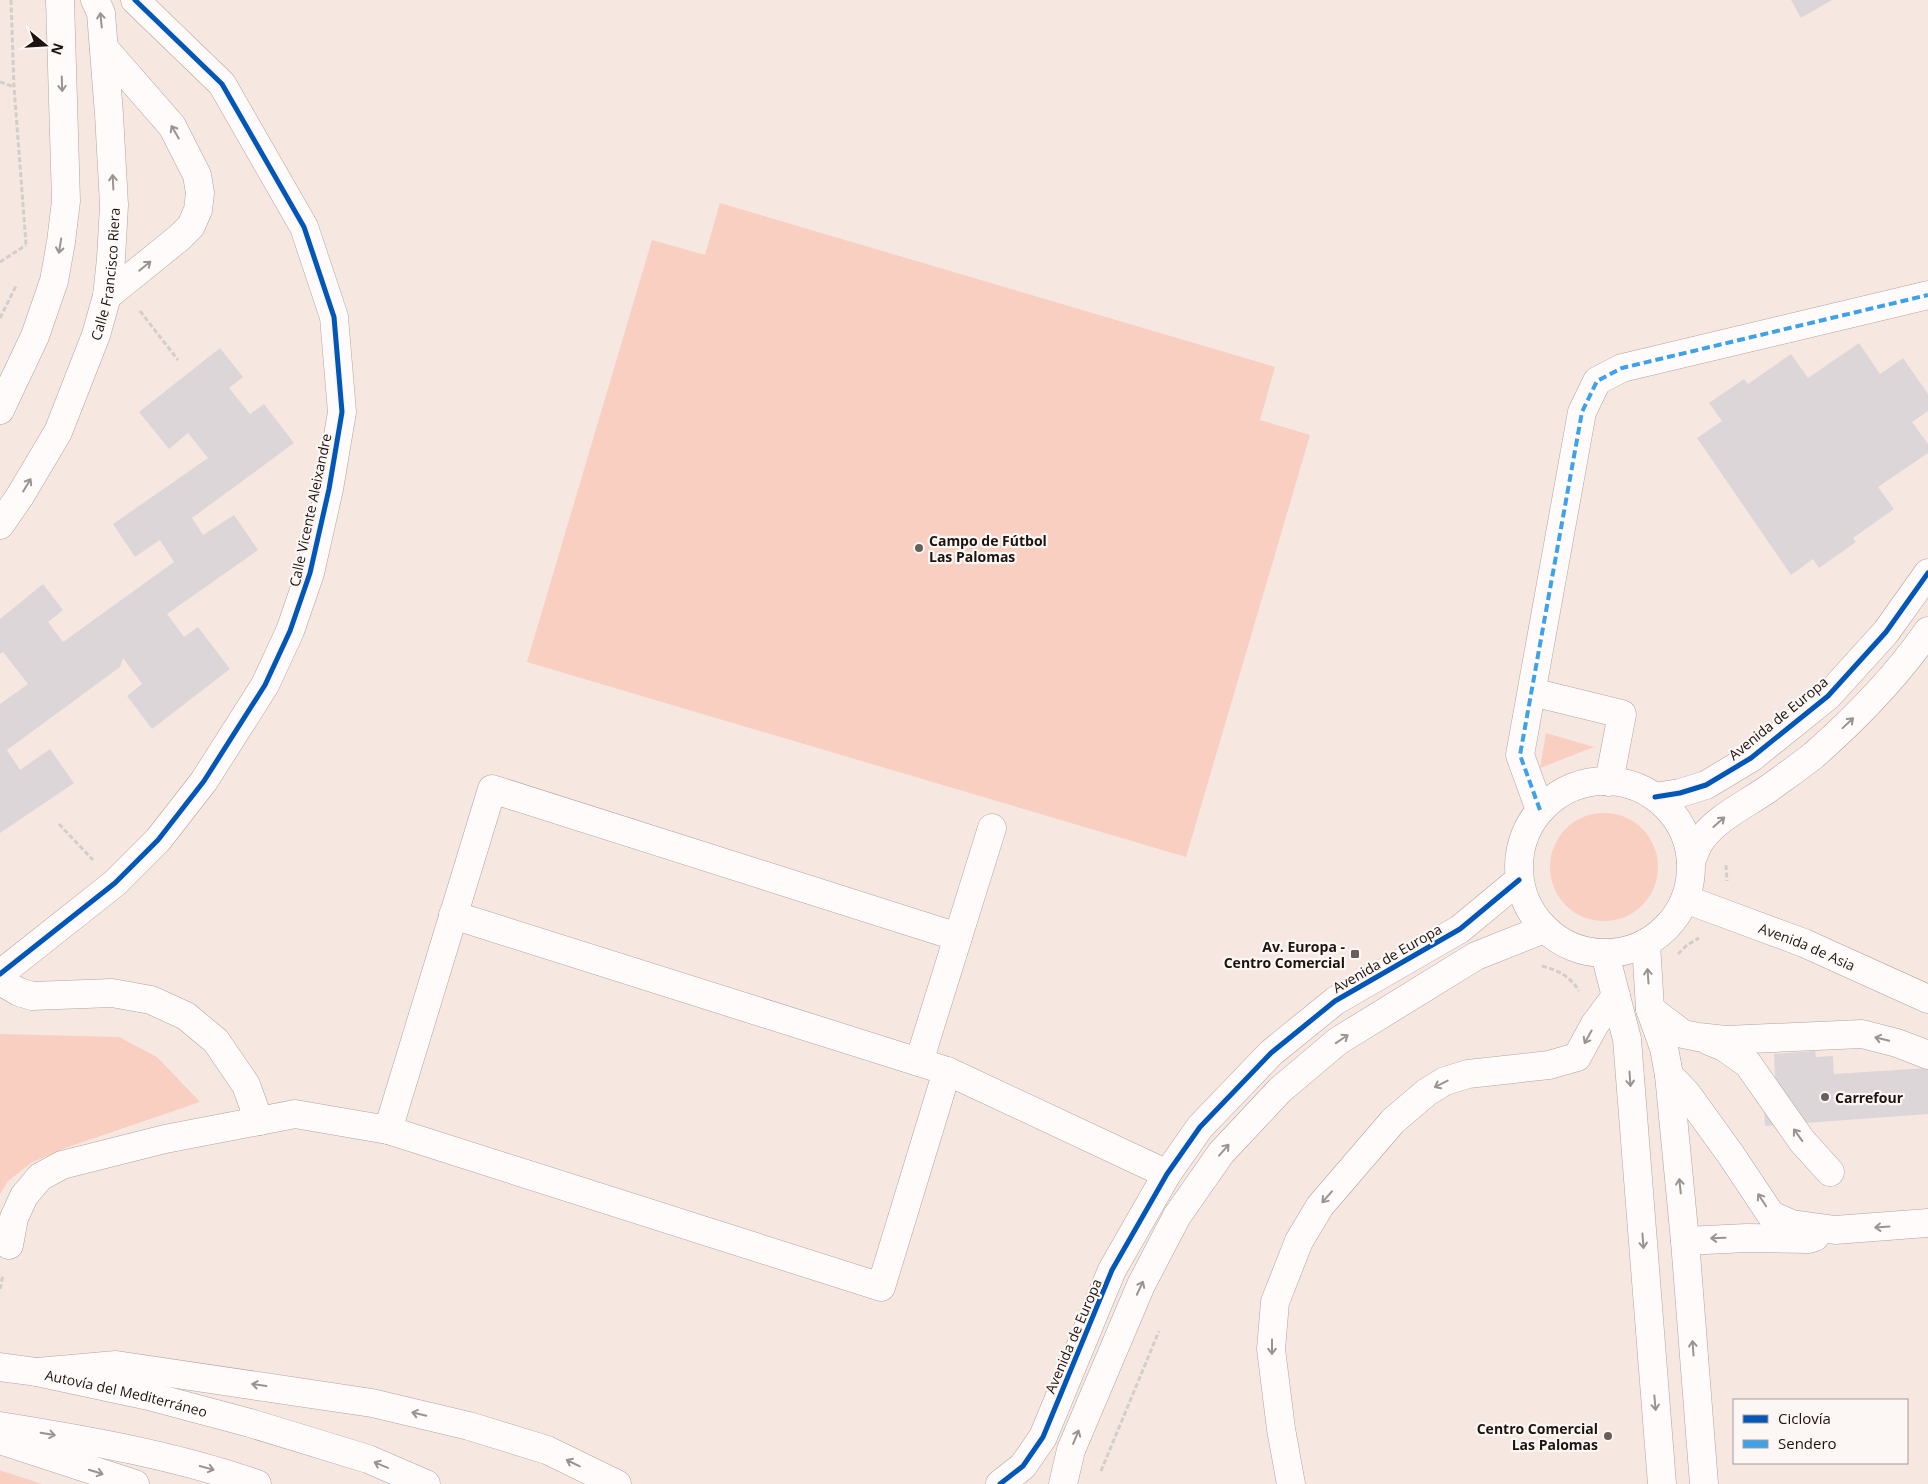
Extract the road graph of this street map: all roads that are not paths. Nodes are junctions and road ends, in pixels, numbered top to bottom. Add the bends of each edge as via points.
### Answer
1 (60, 0) edge
2 (95, 0) edge
3 (135, 0) edge
4 (104, 48) junction
5 (1928, 295) edge
6 (107, 296) junction
7 (0, 410) edge
8 (0, 525) edge
9 (1928, 573) edge
10 (1928, 631) edge
11 (1532, 692) junction
12 (1609, 782) junction
13 (1655, 797) junction
14 (1540, 810) junction
15 (992, 828) dead end
16 (1691, 861) junction
17 (1519, 880) junction
18 (1685, 899) junction
19 (453, 915) junction
20 (1544, 930) junction
21 (958, 937) junction
22 (1646, 943) junction
23 (1605, 954) junction
24 (0, 974) edge
25 (1616, 996) junction
26 (1928, 999) edge
27 (1650, 1010) junction
28 (1698, 1037) junction
29 (1928, 1055) edge
30 (920, 1062) junction
31 (947, 1071) junction
32 (1669, 1076) junction
33 (259, 1122) junction
34 (388, 1130) junction
35 (1830, 1172) dead end
36 (1167, 1174) junction
37 (1928, 1224) edge
38 (1835, 1230) junction
39 (1685, 1241) junction
40 (9, 1245) dead end
41 (1691, 1319) junction
42 (1649, 1322) junction
43 (0, 1366) edge
44 (37, 1372) junction
45 (0, 1426) edge
46 (0, 1440) edge
47 (245, 1480) edge
48 (135, 1484) edge
49 (426, 1484) edge
50 (617, 1484) edge
51 (1000, 1484) edge
52 (1063, 1484) edge
53 (1291, 1484) edge
54 (1662, 1484) edge
55 (1704, 1484) edge

1 -> 7 main road via 66,201 61,242 54,280 35,336
4 -> 2 main road, Calle Francisco Riera via 101,13
3 - 24 main road, Calle Vicente Aleixandre via 222,84 304,227 334,318 342,412 310,573 290,632 265,685 204,781 158,840 115,883
6 -> 4 main road, Calle Francisco Riera via 114,205
6 -> 4 main road via 190,226 198,210 200,193 197,175 172,126
5 - 11 main road via 1622,368 1597,381 1582,412
8 -> 6 main road, Calle Francisco Riera via 58,432 96,335
9 - 13 main road, Avenida de Europa via 1886,632 1828,696 1751,758 1706,785
16 -> 10 main road via 1700,842 1719,822 1813,755 1859,713 1907,661
11 - 12 main road via 1622,714
11 - 14 main road via 1520,755
12 - 13 main road via 1626,783
12 - 14 main road via 1595,781 1565,790
13 - 16 main road via 1673,814 1686,836
14 - 17 main road via 1527,831 1519,855
15 - 21 main road
16 - 18 main road
17 - 20 main road via 1528,907
17 - 36 main road, Avenida de Europa via 1460,929 1335,1001 1271,1053 1200,1127
18 - 22 main road via 1669,924
18 - 26 main road, Avenida de Asia via 1804,943
19 - 21 main road via 492,789
19 - 30 main road
19 - 34 main road
20 - 23 main road via 1569,946
52 -> 20 main road via 1071,1450 1141,1285 1177,1216 1221,1153 1280,1090 1338,1041 1476,956
21 - 30 main road
22 - 23 main road via 1626,951
27 -> 22 main road
23 - 25 main road
24 - 33 main road via 7,985 32,996 112,993 151,1000 186,1016 221,1048 246,1085
25 -> 42 main road via 1627,1039
25 -> 53 main road via 1595,1024 1577,1057 1550,1065 1468,1074 1427,1092 1393,1121 1320,1206 1299,1241 1275,1302 1271,1349
27 - 28 main road via 1683,1034
27 - 32 main road via 1664,1048
29 -> 28 main road via 1862,1034 1726,1040
35 -> 28 main road via 1802,1141 1748,1064 1724,1048
30 - 31 main road
31 - 34 main road via 881,1287
31 - 36 main road
38 -> 32 main road via 1792,1224 1771,1215 1732,1155 1687,1094
39 -> 32 main road
33 - 34 main road via 296,1114
33 - 40 main road via 165,1139 62,1165 40,1177 24,1196 14,1218
36 - 51 main road, Avenida de Europa via 1112,1270 1043,1437 1023,1466
37 -> 38 main road
38 -> 39 main road via 1809,1239
39 - 41 main road
41 - 42 main road
55 -> 41 main road
42 -> 54 main road
43 - 44 main road, Autovía del Mediterráneo
49 -> 44 main road, Autovía del Mediterráneo via 368,1459 250,1423 149,1396
50 -> 44 main road via 547,1450 469,1426 372,1403 116,1365
45 -> 47 main road via 148,1453
46 -> 48 main road

